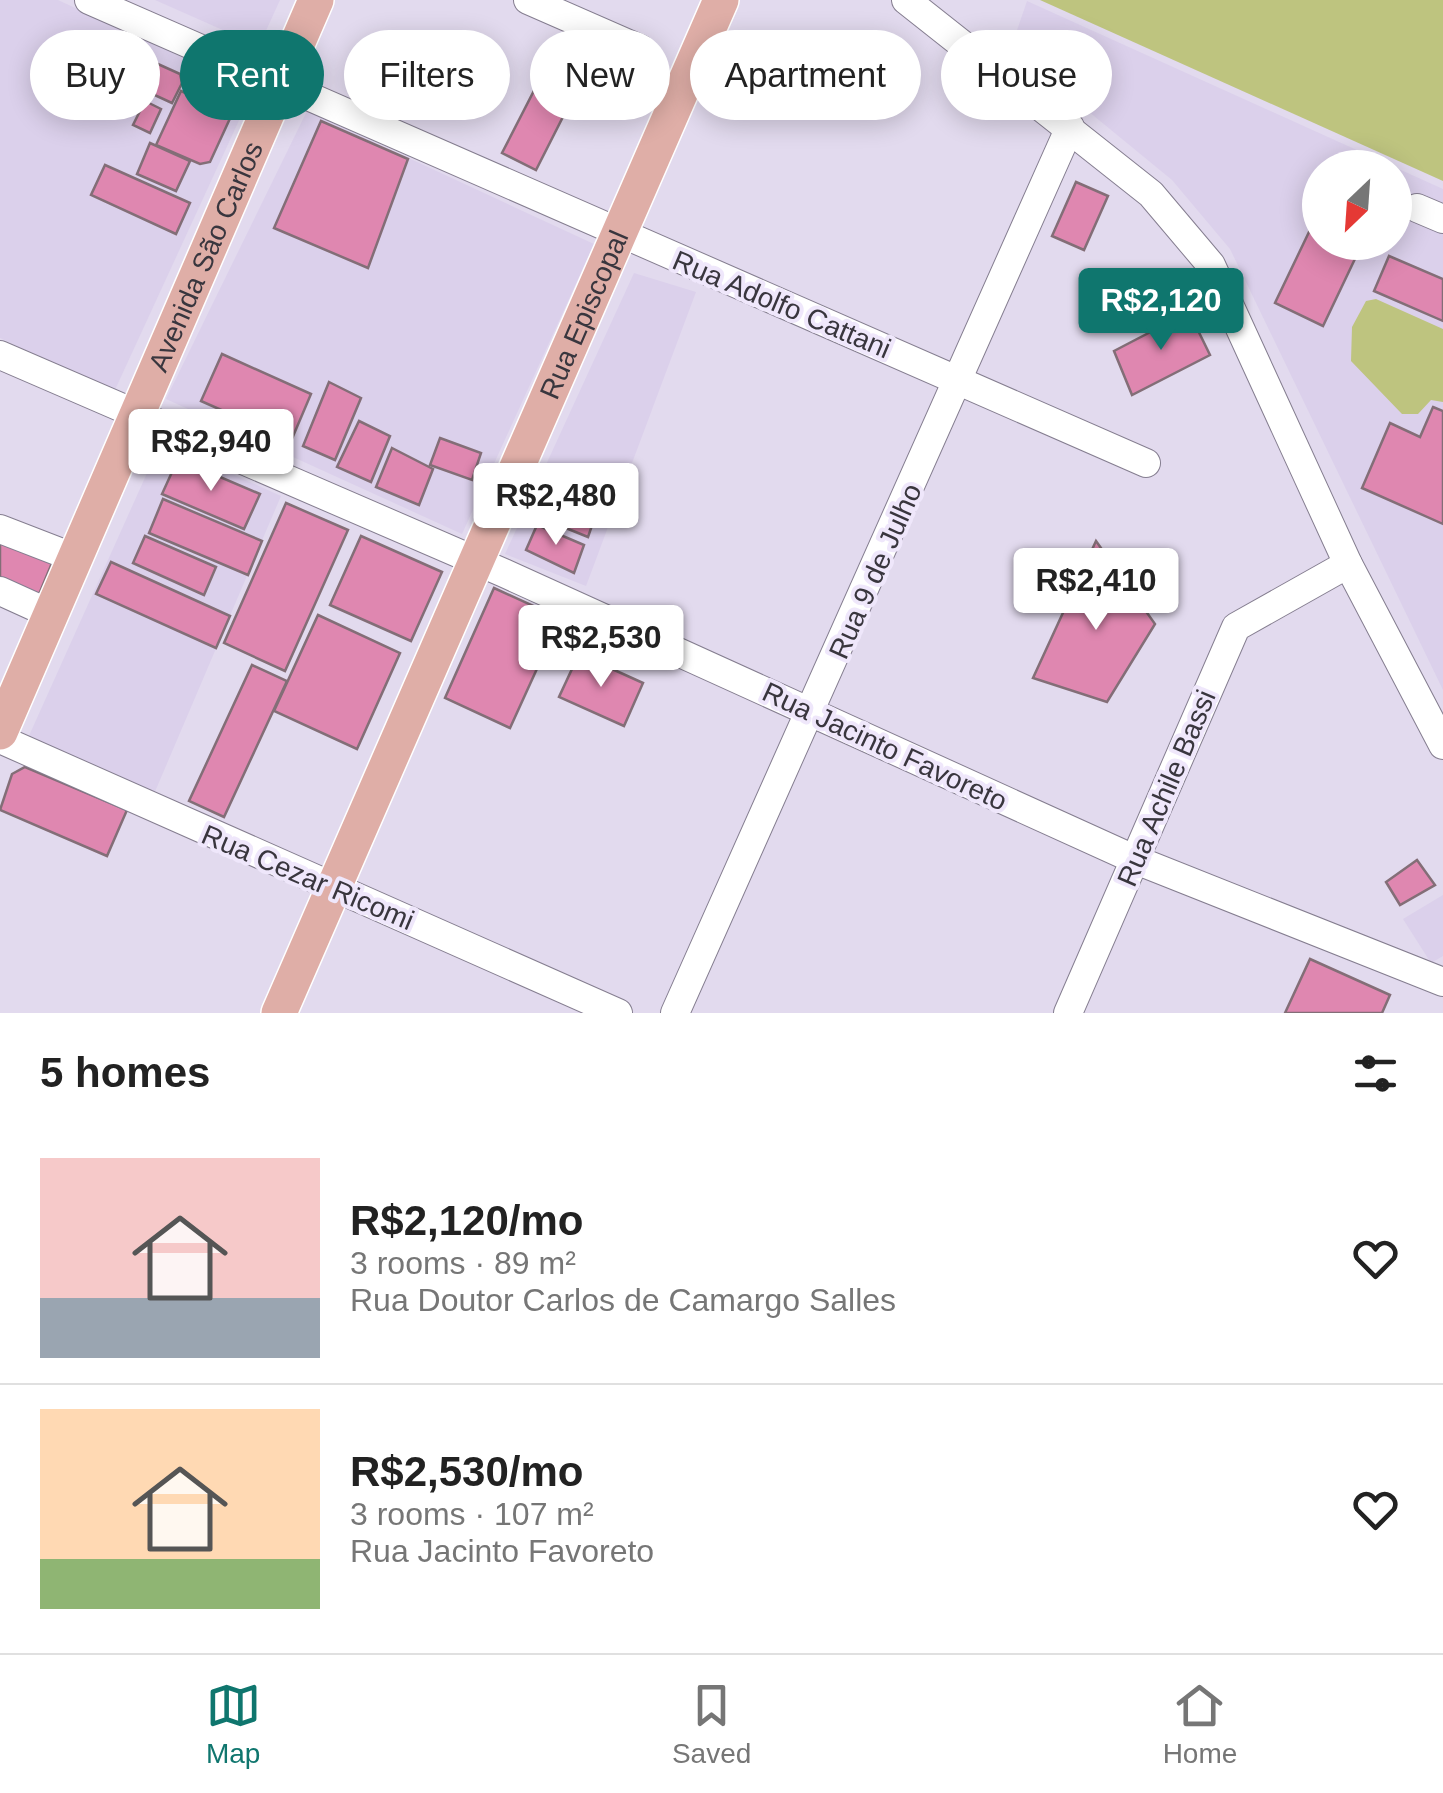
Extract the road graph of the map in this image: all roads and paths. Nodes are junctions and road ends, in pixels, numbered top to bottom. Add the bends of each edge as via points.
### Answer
1 (89, 0) edge
2 (316, 0) edge
3 (528, 0) edge
4 (722, 0) edge
5 (906, 0) edge
6 (303, 30) edge
7 (597, 30) edge
8 (180, 39) edge
9 (324, 101) edge
10 (265, 120) edge
11 (1070, 127) junction
12 (621, 235) junction
13 (0, 355) edge
14 (960, 381) junction
15 (136, 416) junction
16 (1146, 464) dead end
17 (0, 529) edge
18 (76, 558) junction
19 (478, 562) junction
20 (1348, 564) junction
21 (0, 591) edge
22 (53, 614) junction
23 (812, 712) junction
24 (0, 736) edge
25 (1443, 745) edge
26 (1136, 860) junction
27 (332, 886) junction
28 (1443, 982) edge
29 (278, 1013) edge
30 (618, 1013) edge
31 (675, 1013) edge
32 (1068, 1013) edge

1 - 8 street, Rua Adolfo Cattani
2 - 6 main road, Avenida São Carlos
3 - 7 street
4 - 12 main road, Rua Episcopal
5 - 11 street
9 - 12 street, Rua Adolfo Cattani
10 - 15 main road, Avenida São Carlos
11 - 14 street, Rua 9 de Julho
11 - 20 street via 1152,194 1212,266
12 - 14 street, Rua Adolfo Cattani
12 - 19 main road, Rua Episcopal
13 - 15 street, Rua Jacinto Favoreto
14 - 16 street, Rua Adolfo Cattani
14 - 23 street, Rua 9 de Julho
15 - 18 main road, Avenida São Carlos
15 - 19 street, Rua Jacinto Favoreto
17 - 18 street
18 - 22 main road, Avenida São Carlos
19 - 23 street, Rua Jacinto Favoreto
19 - 27 main road, Rua Episcopal
20 - 25 street
20 - 26 street, Rua Achile Bassi via 1236,627
21 - 22 street
22 - 24 main road, Avenida São Carlos
23 - 26 street, Rua Jacinto Favoreto
23 - 31 street, Rua 9 de Julho
24 - 27 street, Rua Cezar Ricomi
26 - 28 street, Rua Jacinto Favoreto
26 - 32 street, Rua Achile Bassi
27 - 29 main road, Rua Episcopal
27 - 30 street, Rua Cezar Ricomi

